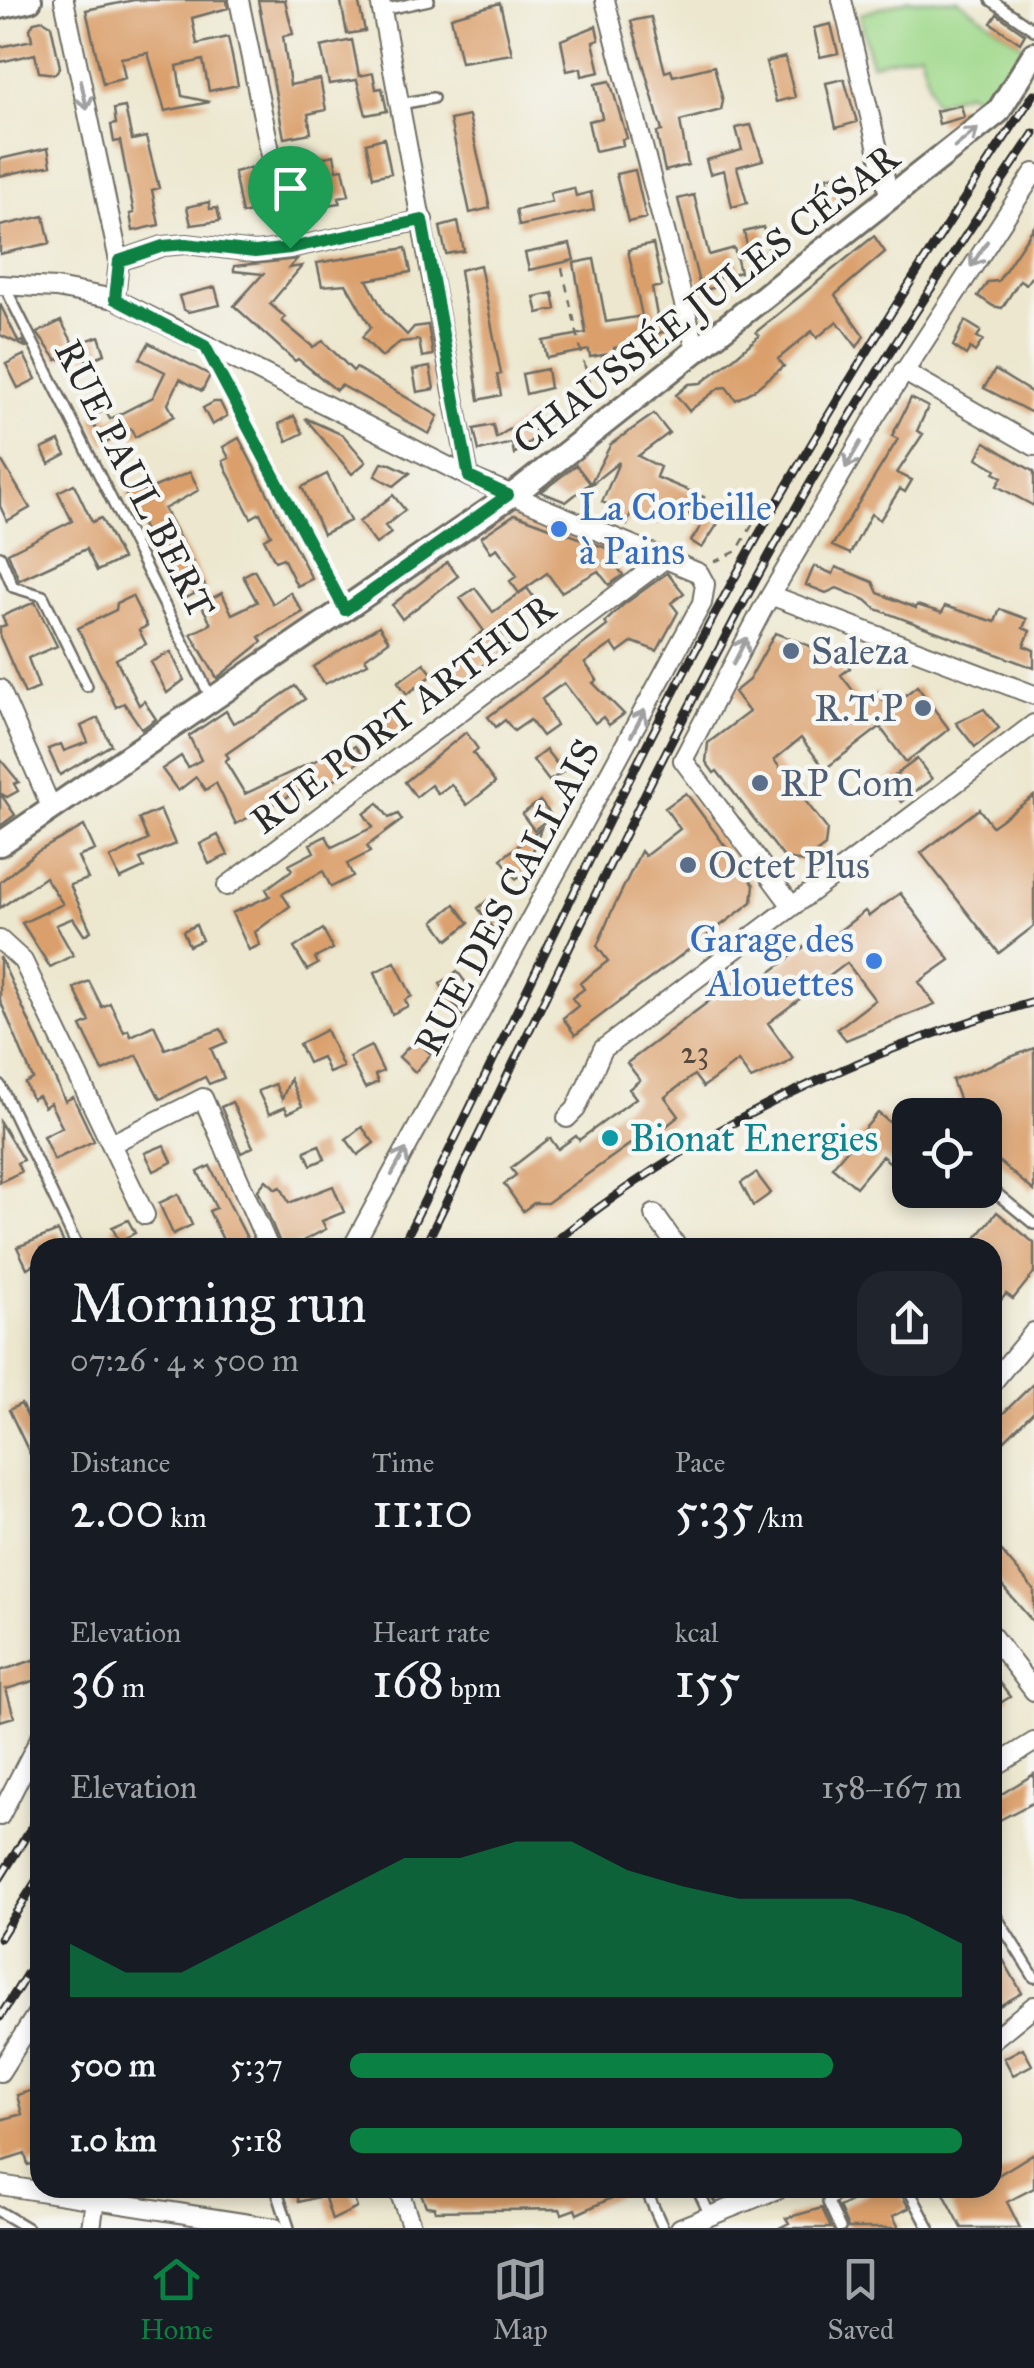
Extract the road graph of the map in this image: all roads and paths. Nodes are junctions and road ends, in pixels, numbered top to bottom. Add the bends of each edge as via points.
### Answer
1 (30, 0) edge
2 (64, 0) edge
3 (239, 0) edge
4 (429, 0) edge
5 (605, 0) edge
6 (842, 0) edge
7 (991, 0) edge
8 (381, 5) edge
9 (0, 7) edge
10 (1034, 30) edge
11 (1034, 54) edge
12 (433, 98) dead end
13 (400, 104) junction
14 (1034, 174) edge
15 (890, 199) junction
16 (422, 220) junction
17 (290, 248) junction
18 (119, 261) junction
19 (562, 268) dead end
20 (2, 285) edge
21 (115, 299) junction
22 (205, 346) junction
23 (696, 350) junction
24 (903, 371) junction
25 (599, 427) junction
26 (1034, 446) edge
27 (469, 477) junction
28 (508, 495) junction
29 (760, 510) dead end
30 (0, 556) edge
31 (666, 558) junction
32 (704, 568) junction
33 (774, 596) junction
34 (345, 610) junction
35 (87, 686) dead end
36 (0, 689) edge
37 (1034, 695) edge
38 (213, 701) junction
39 (1034, 724) edge
40 (50, 807) junction
41 (0, 844) edge
42 (228, 886) dead end
43 (792, 906) junction
44 (0, 940) edge
45 (0, 1085) edge
46 (567, 1118) dead end
47 (111, 1144) junction
48 (1002, 1198) edge
49 (145, 1214) dead end
50 (654, 1214) dead end
51 (1034, 1224) edge
52 (73, 1238) edge
53 (266, 1238) edge
54 (358, 1238) edge
55 (671, 1238) edge
56 (1030, 1346) edge
57 (1002, 1373) edge
58 (1002, 1647) edge
59 (1031, 1680) edge
60 (1034, 1742) edge
61 (30, 1758) edge
62 (1002, 1762) edge
63 (0, 1816) edge
64 (1002, 1926) edge
65 (1034, 1977) edge
66 (1034, 2006) edge
67 (30, 2025) edge
68 (1002, 2032) edge
69 (0, 2072) edge
70 (0, 2185) edge
71 (30, 2190) edge
72 (82, 2198) edge
73 (279, 2198) edge
74 (402, 2198) edge
75 (650, 2198) edge
76 (702, 2198) edge
77 (757, 2198) edge
78 (833, 2198) edge
79 (913, 2198) edge
80 (95, 2200) junction
81 (0, 2212) edge
82 (711, 2218) junction
83 (25, 2226) edge
84 (92, 2228) edge
85 (274, 2228) edge
86 (289, 2228) edge
87 (412, 2228) edge
88 (663, 2228) edge
89 (680, 2228) edge
90 (840, 2228) edge
91 (929, 2228) edge

1 - 9 street
2 -> 18 street
3 - 17 street
4 - 8 lane
5 - 23 street
6 - 15 street
7 - 10 lane
8 - 13 street
15 -> 11 street, CHAUSSÉE JULES CÉSAR via 998,112
12 - 13 lane
13 - 16 street
14 -> 24 street
15 - 23 street, CHAUSSÉE JULES CÉSAR
16 - 17 street
16 - 27 street
17 - 18 street via 255,252 186,244
18 - 21 street
19 - 25 path
20 - 21 street
20 - 38 lane, RUE PAUL BERT
21 - 22 street
22 - 27 street
22 - 34 lane
23 - 25 street, CHAUSSÉE JULES CÉSAR
24 - 26 street
24 -> 33 street
25 - 28 street, CHAUSSÉE JULES CÉSAR
27 - 28 street
28 - 31 street
28 - 34 street, CHAUSSÉE JULES CÉSAR
29 - 32 path via 737,551
30 - 35 lane via 13,587 43,596
31 - 32 street
31 - 42 street, RUE PORT ARTHUR
54 -> 32 street, RUE DES CALLAIS via 702,602
33 - 37 street
43 -> 33 street via 684,760
34 - 38 street, CHAUSSÉE JULES CÉSAR
36 - 40 street
38 - 40 street, CHAUSSÉE JULES CÉSAR
39 - 43 street
40 - 41 street, CHAUSSÉE JULES CÉSAR
43 - 46 street via 603,1049
44 - 47 street via 22,961
45 - 52 lane
47 - 49 street
47 - 53 street via 204,1098
48 - 51 lane
50 - 55 street
56 - 57 street
58 - 59 street
60 - 62 street
61 - 63 street
64 - 65 lane
66 - 68 street
67 - 69 street
70 - 71 street
72 - 80 street
73 - 86 lane
74 - 87 street
75 - 88 lane
76 - 82 lane
77 - 82 street
78 - 90 lane via 828,2202
79 - 91 lane
80 - 84 street
80 - 85 street
81 - 83 lane
82 - 89 street

